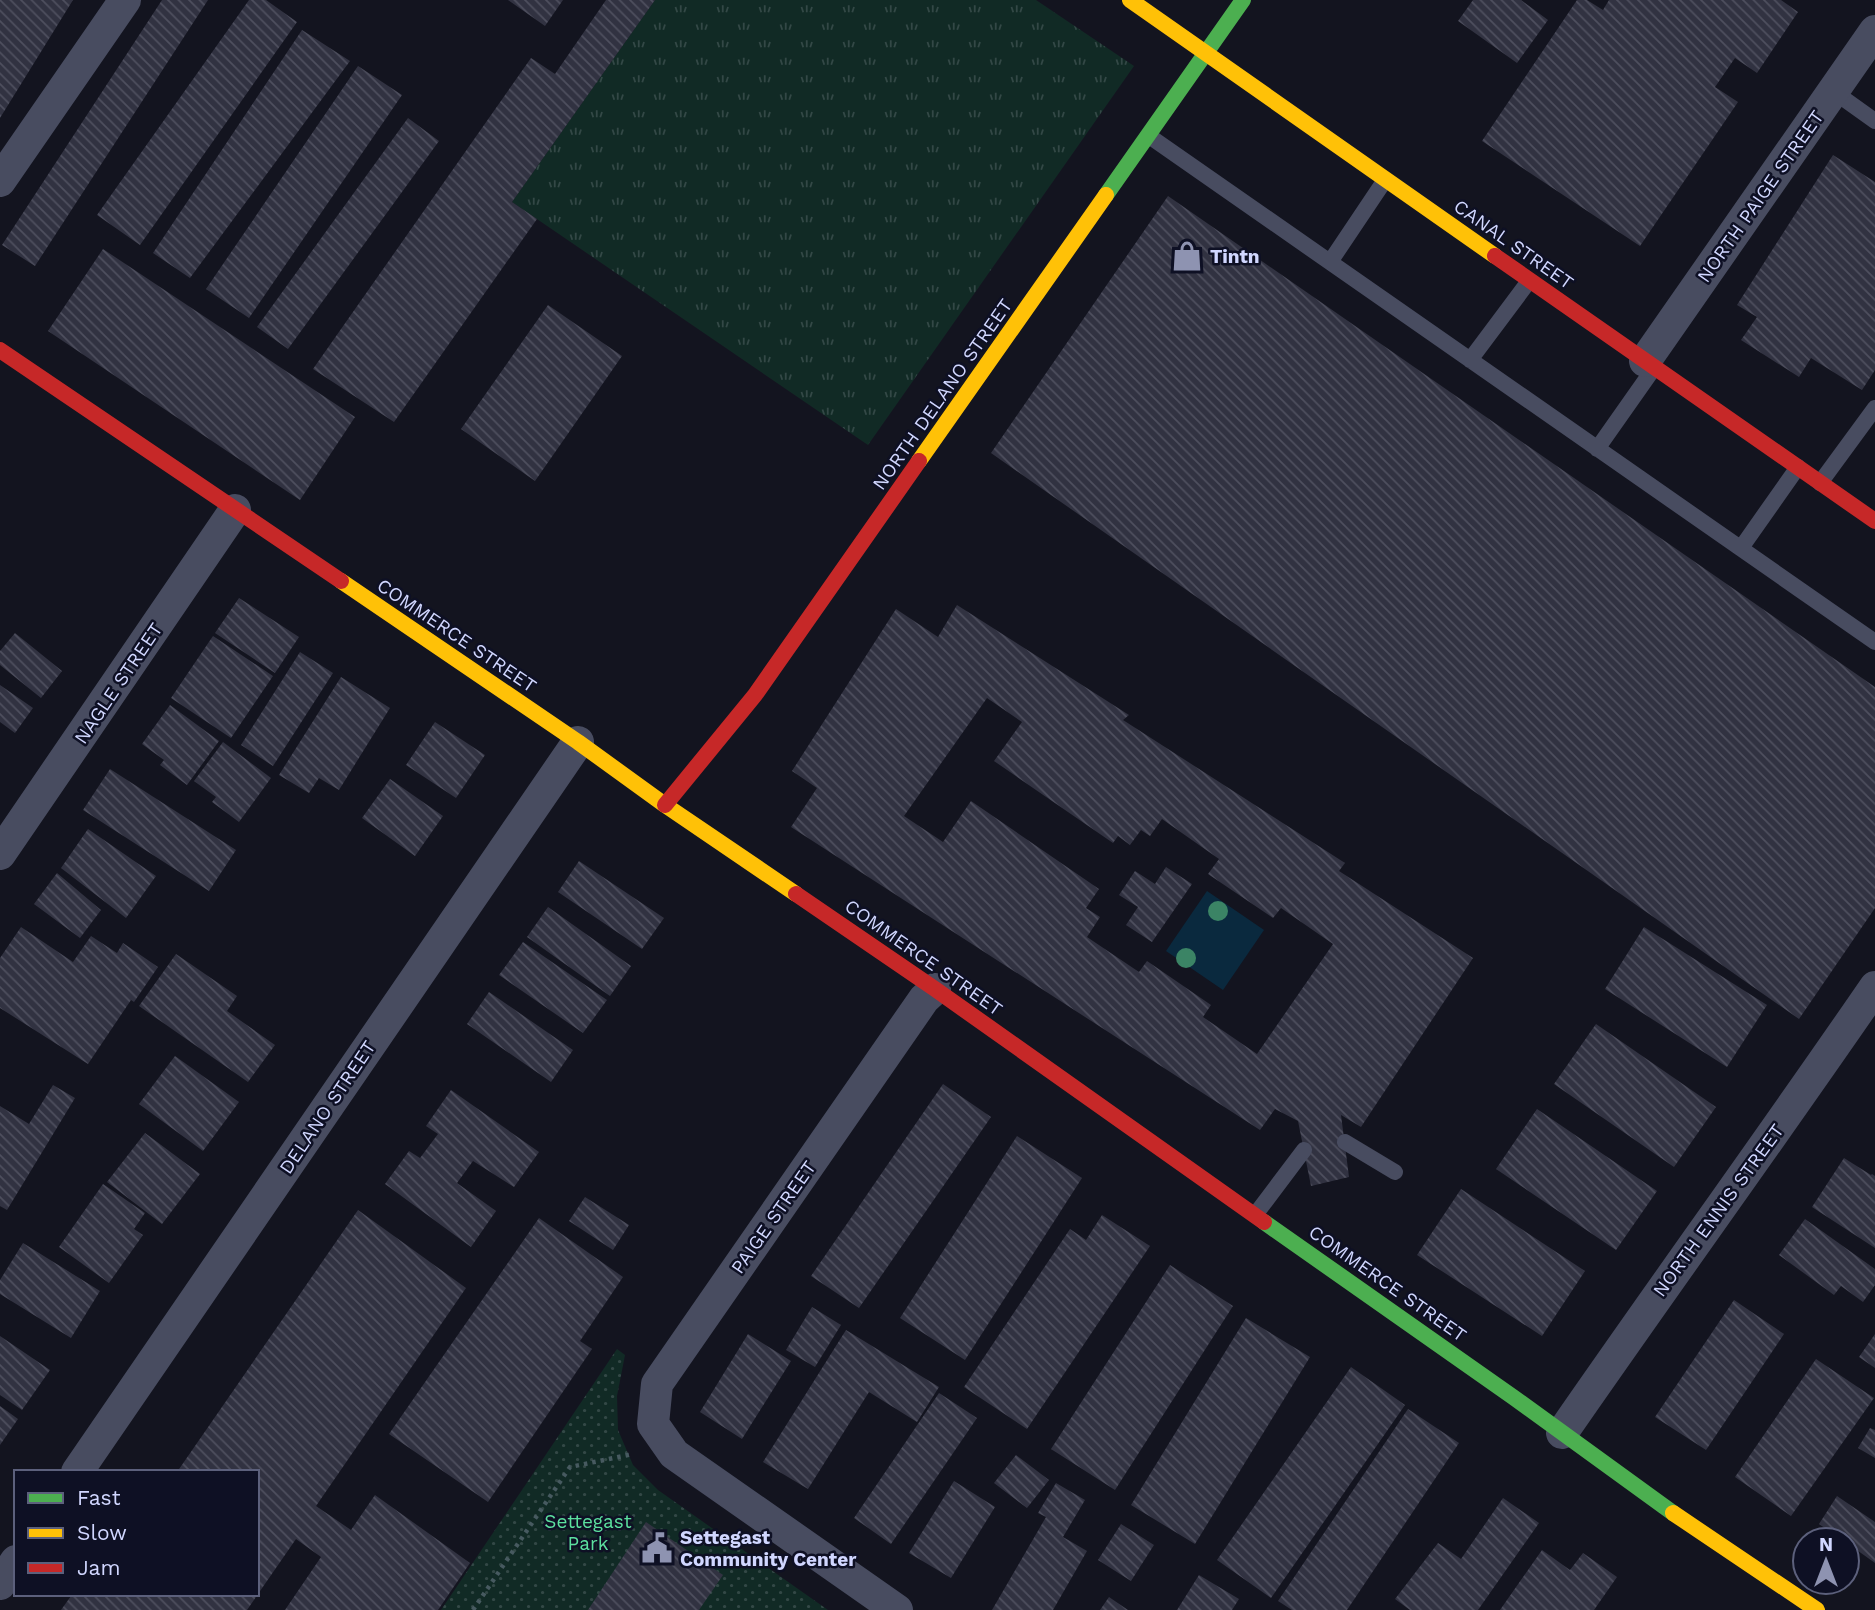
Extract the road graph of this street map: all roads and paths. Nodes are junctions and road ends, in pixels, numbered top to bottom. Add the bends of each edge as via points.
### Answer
1 (125, 0) edge
2 (1130, 0) edge
3 (1243, 0) edge
4 (1875, 31) edge
5 (1206, 53) junction
6 (1833, 91) junction
7 (1875, 121) edge
8 (1149, 136) junction
9 (1385, 179) junction
10 (0, 181) edge
11 (1330, 262) junction
12 (1530, 280) junction
13 (0, 350) edge
14 (1470, 360) junction
15 (1649, 364) junction
16 (1875, 408) edge
17 (1597, 449) junction
18 (1798, 467) junction
19 (1820, 482) junction
20 (235, 510) junction
21 (1875, 520) edge
22 (1741, 548) junction
23 (1875, 642) edge
24 (578, 742) junction
25 (665, 805) junction
26 (0, 854) edge
27 (1875, 987) edge
28 (934, 989) junction
29 (1345, 1142) dead end
30 (1304, 1150) dead end
31 (1395, 1172) dead end
32 (1254, 1215) junction
33 (1562, 1433) junction
34 (671, 1450) junction
35 (78, 1470) edge
36 (14, 1564) edge
37 (0, 1584) edge
38 (474, 1610) edge
39 (897, 1610) edge
40 (1817, 1610) edge

1 - 10 street
2 - 5 street, CANAL STREET
3 - 5 street, NORTH DELANO STREET
4 - 6 street, NORTH PAIGE STREET
5 - 8 street, NORTH DELANO STREET
5 - 9 street, CANAL STREET
6 - 7 lane
6 - 15 street, NORTH PAIGE STREET
8 - 11 lane
8 - 25 street, NORTH DELANO STREET via 755,695
9 - 11 lane
9 - 12 street, CANAL STREET
11 - 14 lane
12 - 14 lane
12 - 15 street, CANAL STREET
13 - 20 street, COMMERCE STREET
14 - 17 lane
15 - 17 lane
15 - 18 street, CANAL STREET
16 - 19 lane
17 - 22 lane
18 - 19 street, CANAL STREET
18 - 22 lane
19 - 21 street, CANAL STREET
20 - 24 street, COMMERCE STREET
20 - 26 street, NAGLE STREET
22 - 23 lane
24 - 25 street, COMMERCE STREET
24 - 35 street, DELANO STREET
25 - 28 street, COMMERCE STREET
27 - 33 street, NORTH ENNIS STREET
28 - 32 street, COMMERCE STREET
28 - 34 street, PAIGE STREET via 657,1384 653,1424
29 - 31 lane
30 - 32 lane
32 - 33 street, COMMERCE STREET
33 - 40 street, COMMERCE STREET
34 - 38 path via 570,1467
34 - 39 street
36 - 37 street

